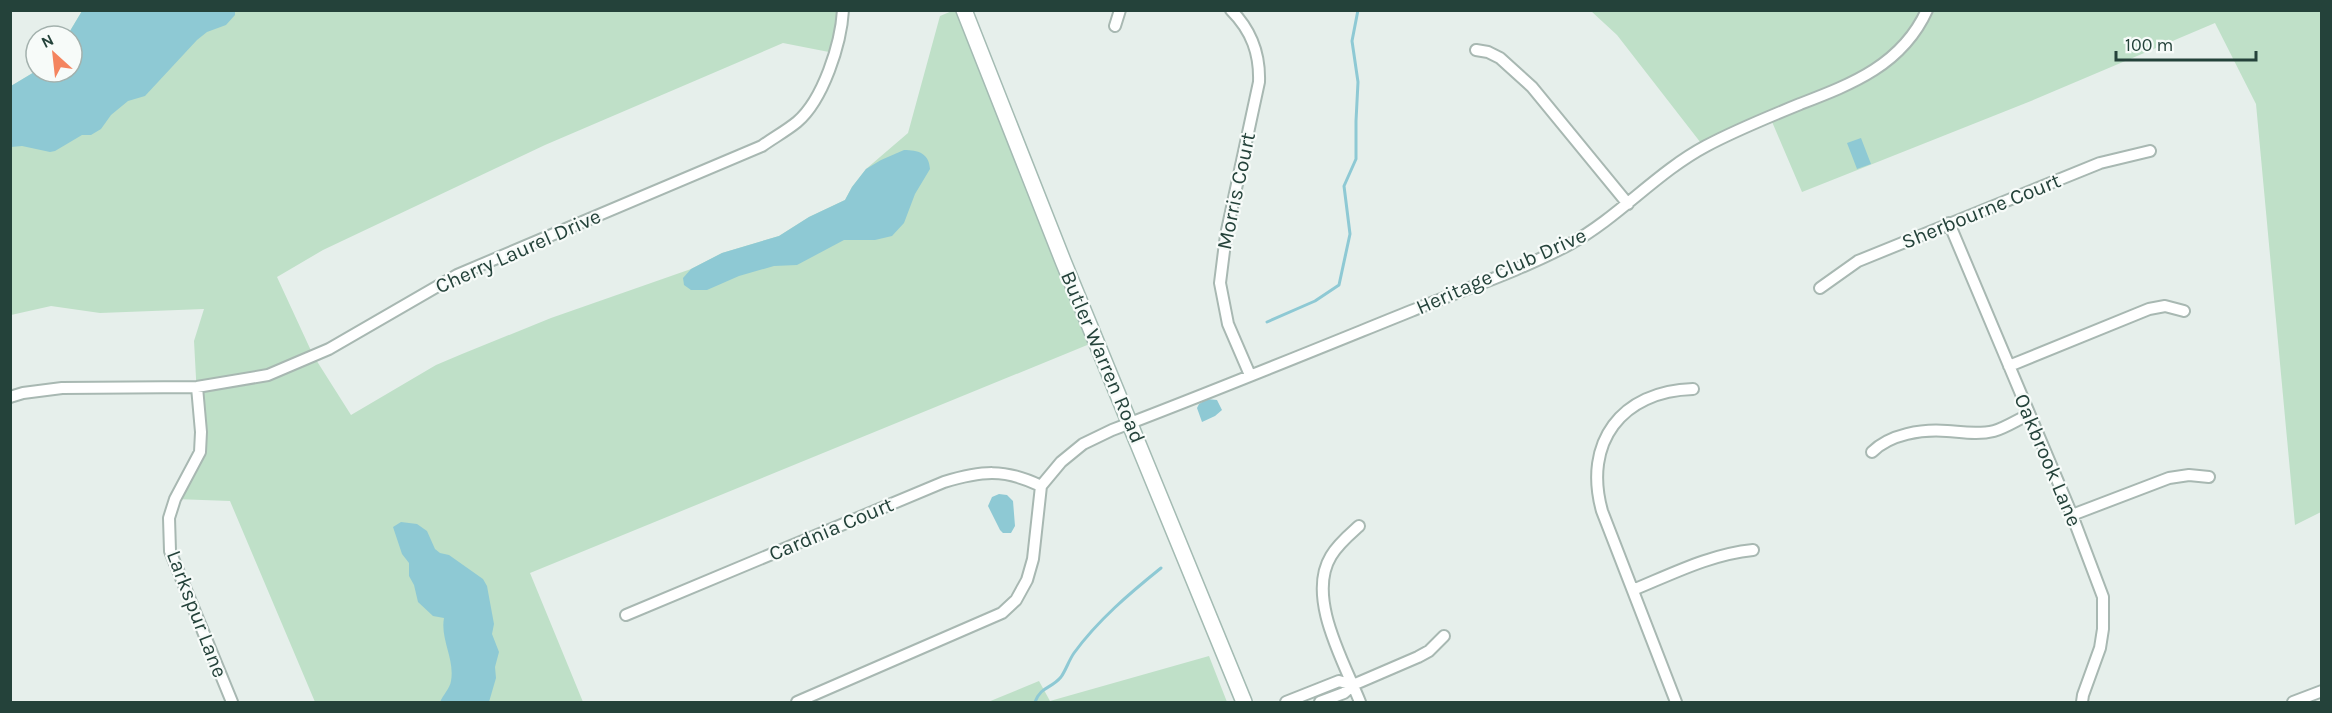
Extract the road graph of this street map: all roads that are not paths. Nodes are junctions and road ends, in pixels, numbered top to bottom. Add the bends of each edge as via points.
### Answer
1 (843, 10) edge
2 (964, 10) edge
3 (1120, 10) edge
4 (1231, 10) edge
5 (1927, 10) edge
6 (1115, 26) dead end
7 (1476, 50) dead end
8 (2150, 151) dead end
9 (1628, 204) junction
10 (1949, 223) junction
11 (1820, 288) dead end
12 (2184, 311) dead end
13 (2009, 366) junction
14 (1250, 375) junction
15 (197, 387) junction
16 (1693, 389) dead end
17 (10, 398) edge
18 (2028, 415) junction
19 (1131, 423) junction
20 (1872, 452) dead end
21 (2209, 477) dead end
22 (1041, 486) junction
23 (2072, 515) junction
24 (1359, 526) dead end
25 (1753, 550) dead end
26 (1633, 590) junction
27 (626, 615) dead end
28 (1444, 636) dead end
29 (1353, 685) junction
30 (2322, 691) edge
31 (232, 702) edge
32 (797, 702) edge
33 (1244, 702) edge
34 (1286, 702) edge
35 (1320, 702) edge
36 (1360, 702) edge
37 (1676, 702) edge
38 (2082, 702) edge
39 (2293, 702) edge

1 - 15 street, Cherry Laurel Drive via 825,84 798,121 762,146 457,275 329,349 273,373
2 - 19 main road, Butler Warren Road
3 - 6 street
4 - 14 street, Morris Court via 1250,34 1260,68 1220,283 1228,324
5 - 9 street, Heritage Club Drive via 1907,43 1882,66 1846,86 1704,147
7 - 9 street via 1500,58 1532,87
8 - 10 street, Sherbourne Court via 2100,163
9 - 14 street, Heritage Club Drive via 1586,235 1543,257
10 - 11 street, Sherbourne Court via 1858,261
10 - 13 street, Oakbrook Lane
12 - 13 street via 2165,306 2149,309
13 - 18 street, Oakbrook Lane
14 - 19 street, Heritage Club Drive
15 - 17 street, Cherry Laurel Drive via 62,388
15 - 31 street, Larkspur Lane via 200,452 169,518 170,551
16 - 26 street via 1671,391 1626,411 1601,448 1596,491
18 - 20 street via 1994,431 1944,431 1892,438
18 - 23 street, Oakbrook Lane
19 - 22 street, Heritage Club Drive via 1083,444
19 - 33 main road, Butler Warren Road
21 - 23 street via 2169,478
22 - 27 street, Cardnia Court via 999,472 971,474 944,482
22 - 32 street via 1027,580 1016,600 1002,613
23 - 38 street, Oakbrook Lane via 2103,597 2100,648
24 - 29 street via 1330,557 1322,584 1327,620
25 - 26 street via 1713,558
26 - 37 street
28 - 29 street via 1418,657
29 - 34 street via 1339,681
29 - 35 street
29 - 36 street
30 - 39 street

